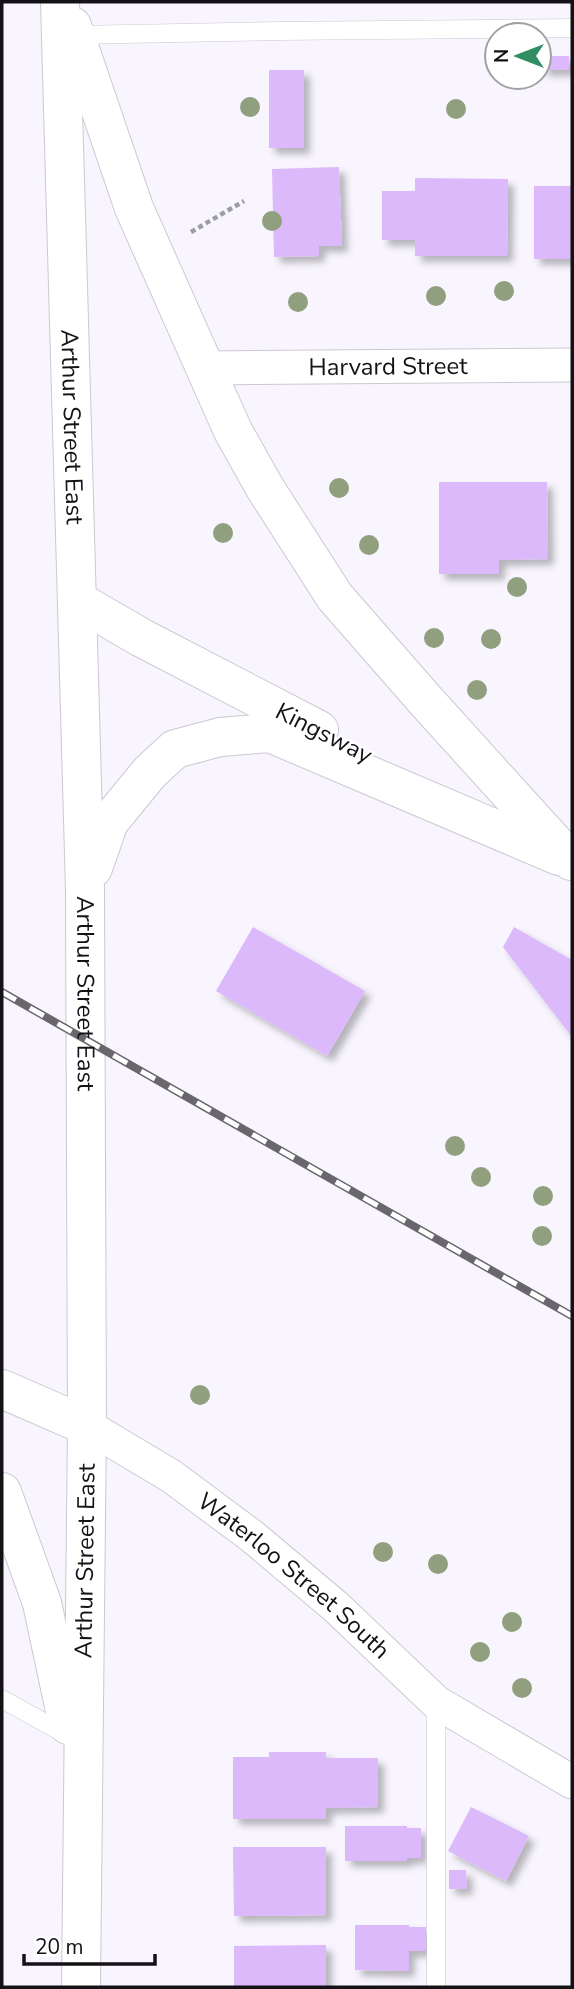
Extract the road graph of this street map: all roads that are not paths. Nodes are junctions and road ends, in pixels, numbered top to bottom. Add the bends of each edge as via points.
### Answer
1 (66, 13) edge
2 (572, 29) edge
3 (572, 365) edge
4 (204, 368) junction
5 (78, 601) junction
6 (571, 862) edge
7 (86, 890) junction
8 (2, 1389) edge
9 (87, 1426) junction
10 (2, 1492) edge
11 (2, 1699) edge
12 (436, 1702) junction
13 (70, 1737) junction
14 (572, 1782) edge
15 (83, 1798) junction
16 (81, 1987) edge
17 (436, 1987) edge

1 - 2 lane via 267,31
1 - 4 main road via 134,208
1 - 5 main road, Arthur Street East
3 - 4 street, Harvard Street
4 - 6 main road via 265,488 335,597
5 - 6 main road, Kingsway
5 - 7 main road, Arthur Street East
6 - 7 main road via 270,733 220,737 174,749 109,822
7 - 9 main road, Arthur Street East
8 - 9 main road, Waterloo Street South
9 - 12 street, Waterloo Street South via 171,1476 253,1537 335,1606
9 - 15 main road, Arthur Street East
10 - 13 main road via 42,1603
11 - 13 lane
12 - 14 street, Waterloo Street South
12 - 17 lane
13 - 15 main road
15 - 16 main road, Arthur Street East

